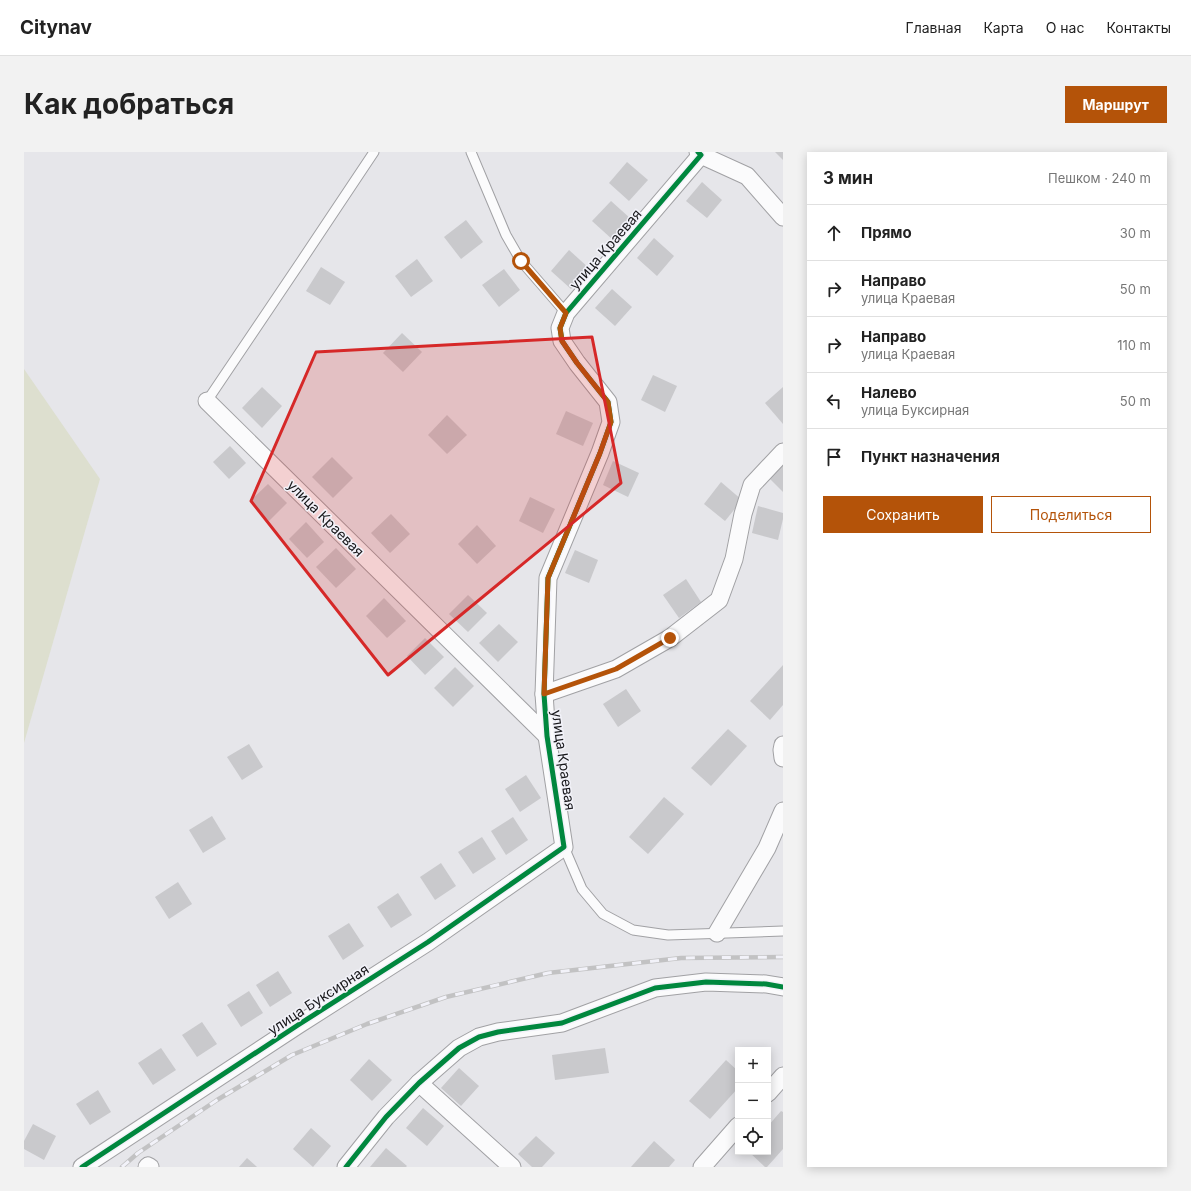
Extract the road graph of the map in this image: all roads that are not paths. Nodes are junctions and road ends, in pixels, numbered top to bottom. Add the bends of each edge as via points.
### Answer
1 (374, 152) edge
2 (471, 152) edge
3 (702, 153) edge
4 (783, 216) edge
5 (566, 313) junction
6 (207, 401) joint
7 (783, 452) edge
8 (544, 694) junction
9 (547, 736) junction
10 (783, 745) edge
11 (783, 758) edge
12 (783, 811) edge
13 (564, 847) junction
14 (783, 931) edge
15 (717, 933) junction
16 (783, 987) edge
17 (783, 1076) edge
18 (419, 1083) junction
19 (771, 1090) edge
20 (735, 1129) edge
21 (82, 1167) edge
22 (147, 1167) edge
23 (150, 1167) edge
24 (346, 1167) edge
25 (512, 1167) edge
26 (702, 1167) edge

1 - 6 lane
2 - 5 lane via 506,235 521,261
3 - 4 street via 748,176
3 - 5 street, улица Краевая
5 - 8 street, улица Краевая via 560,328 562,341 608,402 611,422 548,578
6 - 9 street, улица Краевая
7 - 8 street via 752,485 734,559 719,600 670,638 616,669
8 - 9 street, улица Краевая
9 - 13 street, улица Краевая
10 - 11 street
12 - 15 street via 768,848
13 - 15 lane via 582,889 603,914 633,930 668,935
13 - 21 street, улица Буксирная via 428,942
14 - 15 lane
16 - 18 street via 706,982 654,988 562,1022 479,1037 459,1048
17 - 19 street
18 - 24 street via 386,1117
18 - 25 street
20 - 26 street
22 - 23 street

